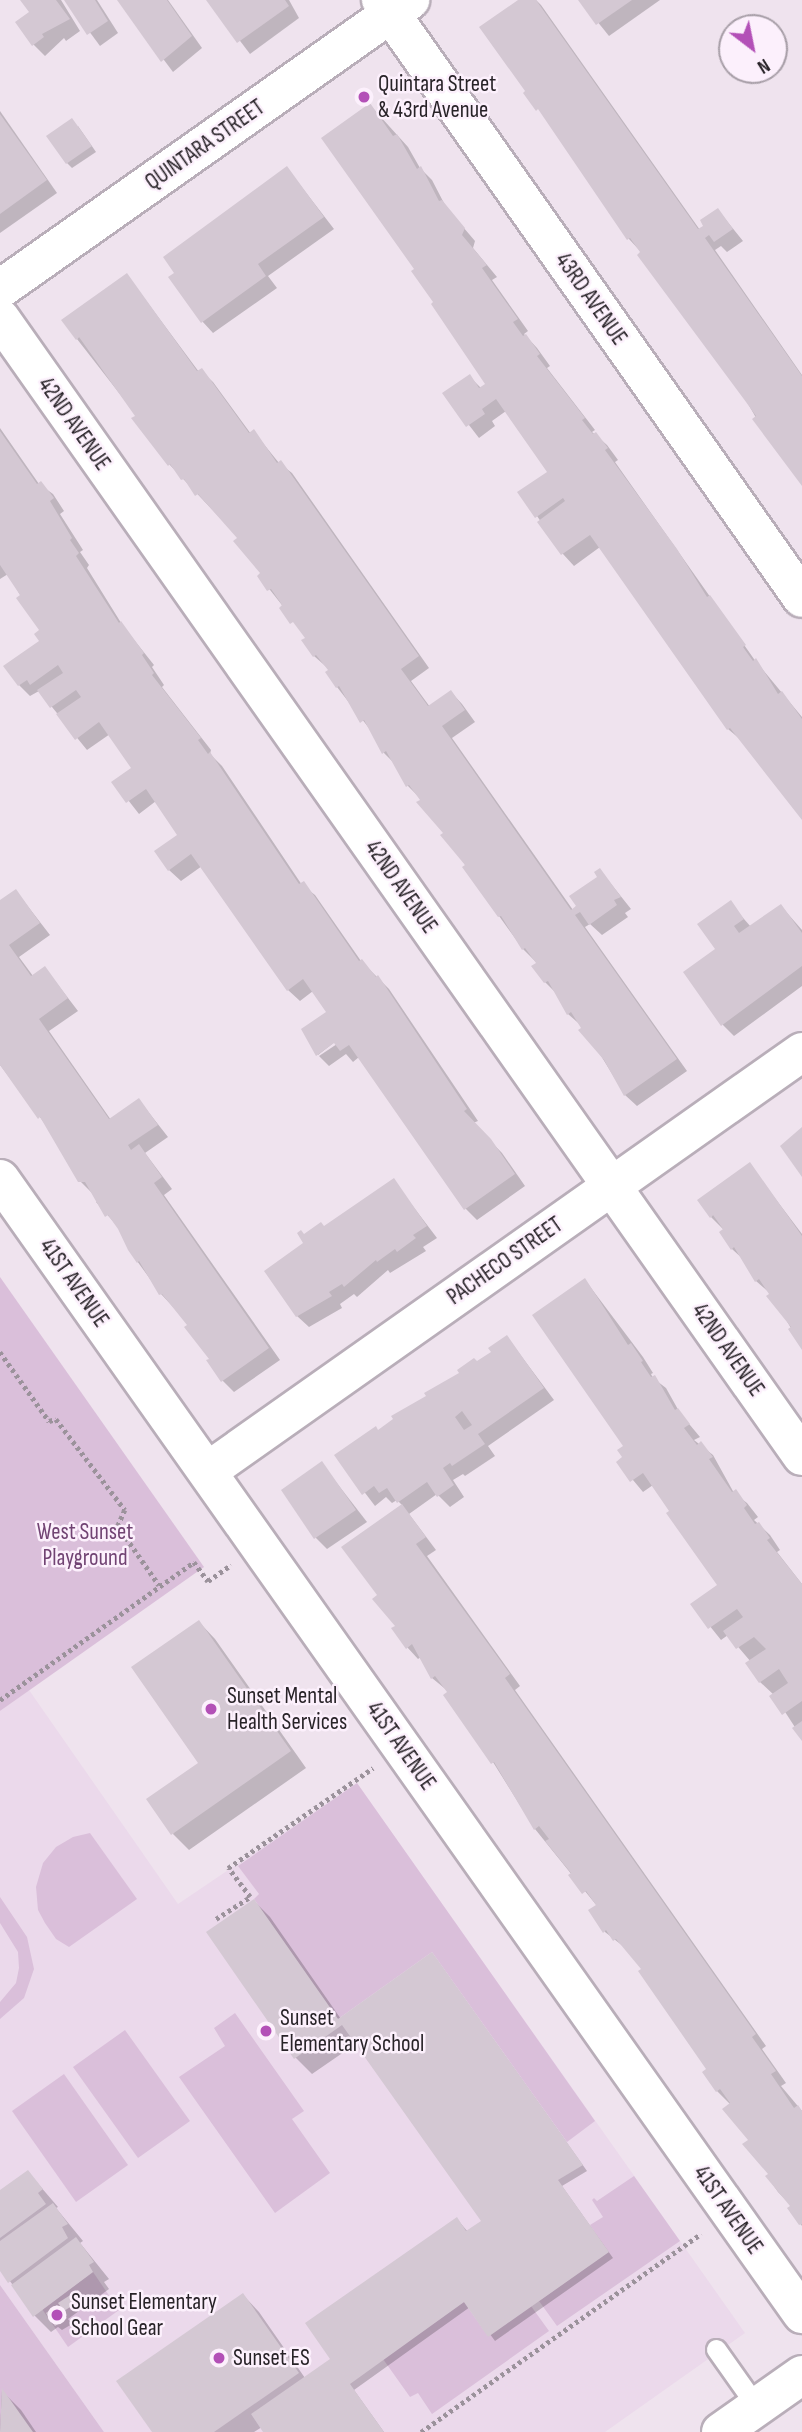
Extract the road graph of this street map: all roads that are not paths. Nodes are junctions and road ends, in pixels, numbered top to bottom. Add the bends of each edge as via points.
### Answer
1 (394, 5) edge
2 (0, 289) edge
3 (0, 318) edge
4 (802, 598) edge
5 (802, 1052) edge
6 (0, 1179) edge
7 (612, 1186) junction
8 (802, 1455) edge
9 (208, 1471) junction
10 (802, 2314) edge
11 (716, 2349) dead end
12 (802, 2375) edge
13 (757, 2407) junction
14 (721, 2432) edge

1 - 2 street, QUINTARA STREET
1 - 4 street, 43RD AVENUE
3 - 7 street, 42ND AVENUE
5 - 7 street, PACHECO STREET
6 - 9 street, 41ST AVENUE
7 - 8 street, 42ND AVENUE
7 - 9 street, PACHECO STREET
9 - 10 street, 41ST AVENUE
11 - 13 lane
12 - 13 street
13 - 14 street

